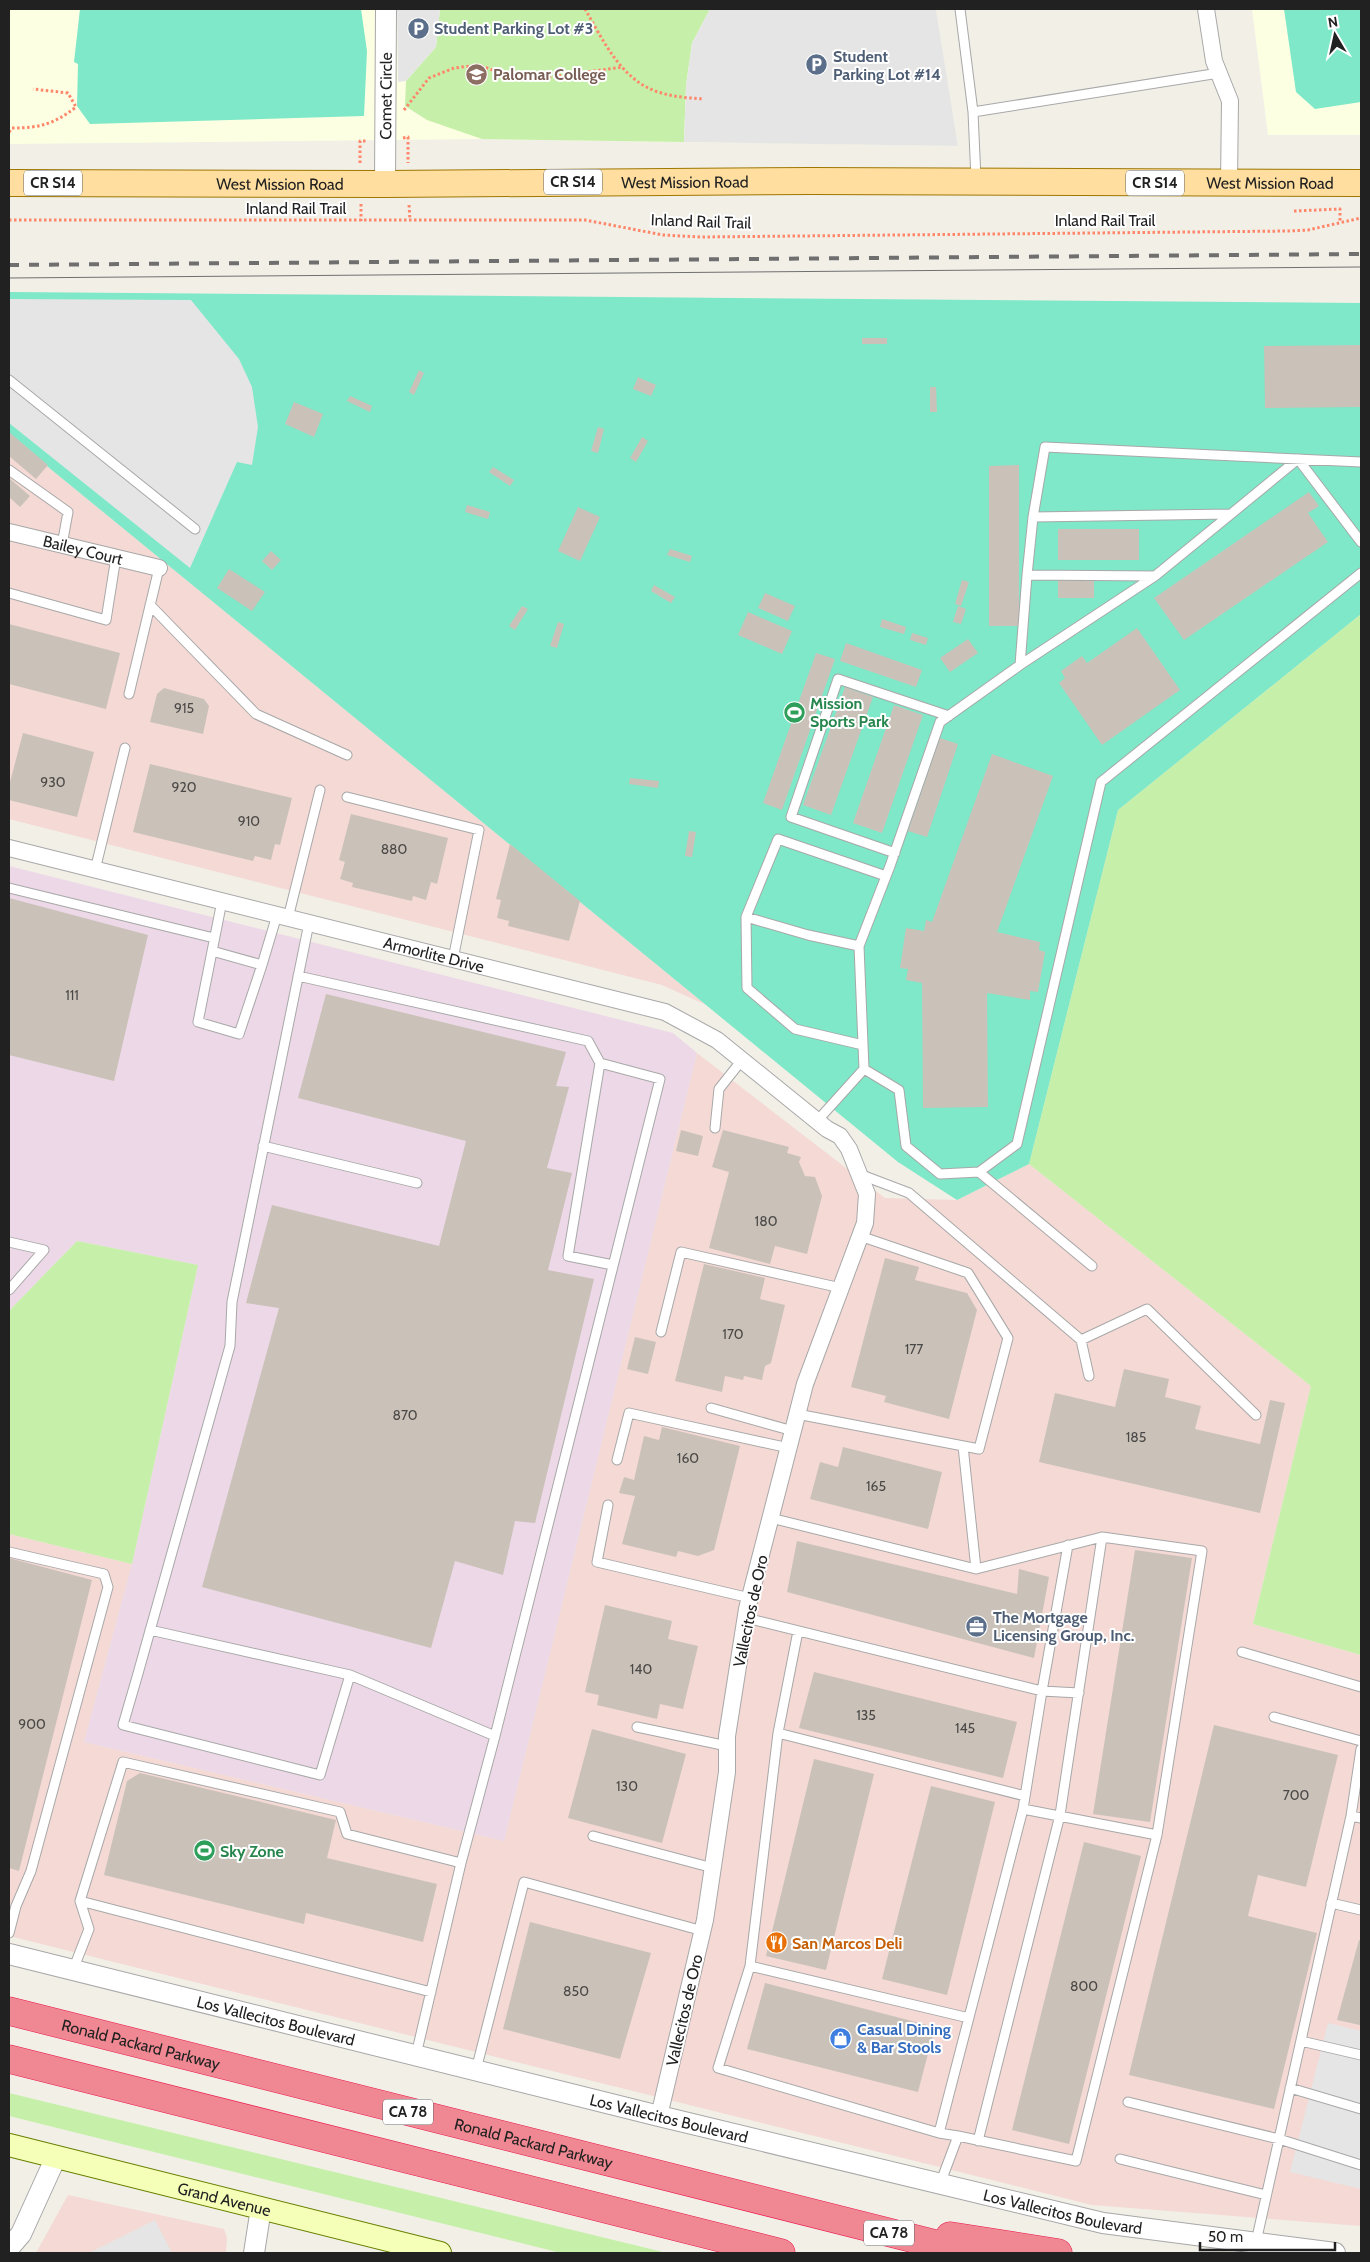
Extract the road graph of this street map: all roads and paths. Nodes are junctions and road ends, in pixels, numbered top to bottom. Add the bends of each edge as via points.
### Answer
1 (386, 9) edge
2 (585, 9) edge
3 (960, 9) edge
4 (1206, 9) edge
5 (622, 67) junction
6 (1219, 73) junction
7 (33, 89) dead end
8 (704, 99) dead end
9 (402, 112) dead end
10 (974, 112) junction
11 (9, 132) edge
12 (976, 182) junction
13 (9, 183) edge
14 (1229, 183) junction
15 (1361, 183) edge
16 (385, 184) junction
17 (1294, 211) dead end
18 (1361, 218) edge
19 (9, 220) edge
20 (1340, 222) junction
21 (9, 380) edge
22 (1298, 459) junction
23 (1361, 462) edge
24 (9, 470) edge
25 (1231, 514) junction
26 (1032, 516) junction
27 (195, 529) dead end
28 (9, 532) edge
29 (1361, 542) edge
30 (62, 545) junction
31 (116, 558) junction
32 (159, 568) joint
33 (1361, 573) edge
34 (1027, 575) junction
35 (1155, 576) junction
36 (9, 593) edge
37 (150, 605) junction
38 (1020, 665) junction
39 (129, 694) dead end
40 (949, 716) junction
41 (126, 748) dead end
42 (347, 755) dead end
43 (320, 790) dead end
44 (347, 797) dead end
45 (9, 848) edge
46 (895, 853) junction
47 (95, 870) junction
48 (886, 876) junction
49 (9, 888) edge
50 (222, 901) junction
51 (282, 916) junction
52 (746, 917) junction
53 (309, 923) junction
54 (214, 938) junction
55 (859, 946) junction
56 (212, 951) junction
57 (453, 959) junction
58 (262, 965) junction
59 (298, 976) junction
60 (863, 1045) junction
61 (742, 1060) junction
62 (600, 1064) junction
63 (864, 1069) junction
64 (822, 1125) junction
65 (715, 1128) dead end
66 (263, 1146) junction
67 (979, 1172) junction
68 (859, 1174) junction
69 (417, 1183) dead end
70 (860, 1236) junction
71 (9, 1242) edge
72 (613, 1265) junction
73 (1092, 1266) dead end
74 (841, 1288) junction
75 (9, 1290) edge
76 (660, 1332) dead end
77 (1081, 1340) junction
78 (1089, 1376) dead end
79 (711, 1408) dead end
80 (798, 1414) junction
81 (1256, 1415) dead end
82 (793, 1431) junction
83 (963, 1446) junction
84 (789, 1448) junction
85 (617, 1460) dead end
86 (608, 1505) dead end
87 (771, 1518) junction
88 (1102, 1537) junction
89 (1068, 1545) junction
90 (9, 1552) edge
91 (976, 1569) junction
92 (750, 1598) junction
93 (746, 1618) junction
94 (150, 1630) junction
95 (798, 1631) junction
96 (1242, 1652) dead end
97 (350, 1675) junction
98 (1361, 1686) edge
99 (1042, 1691) junction
100 (1079, 1693) junction
101 (1274, 1717) dead end
102 (637, 1727) dead end
103 (778, 1733) junction
104 (495, 1736) junction
105 (1361, 1742) edge
106 (727, 1746) junction
107 (1361, 1750) edge
108 (1025, 1796) junction
109 (1023, 1810) junction
110 (1060, 1815) junction
111 (1351, 1816) junction
112 (1361, 1818) edge
113 (1157, 1835) junction
114 (593, 1836) dead end
115 (461, 1863) junction
116 (713, 1868) junction
117 (9, 1898) edge
118 (18, 1901) junction
119 (80, 1901) junction
120 (1332, 1903) junction
121 (1361, 1910) edge
122 (703, 1931) junction
123 (9, 1933) edge
124 (9, 1954) edge
125 (750, 1966) junction
126 (73, 1970) junction
127 (431, 1992) junction
128 (9, 2011) edge
129 (969, 2018) junction
130 (1301, 2041) junction
131 (1361, 2055) edge
132 (416, 2056) junction
133 (9, 2059) edge
134 (475, 2070) junction
135 (1290, 2088) junction
136 (1128, 2102) dead end
137 (1361, 2109) edge
138 (658, 2116) junction
139 (939, 2133) junction
140 (958, 2136) junction
141 (1278, 2139) junction
142 (978, 2141) junction
143 (9, 2145) edge
144 (56, 2157) junction
145 (1120, 2159) dead end
146 (1361, 2165) edge
147 (940, 2184) junction
148 (1266, 2195) junction
149 (261, 2208) junction
150 (808, 2213) junction
151 (1256, 2243) junction
152 (9, 2248) edge
153 (402, 2248) edge
154 (254, 2253) edge
155 (440, 2253) edge
156 (781, 2253) edge
157 (971, 2253) edge
158 (1058, 2253) edge
159 (1334, 2253) edge

1 - 16 street, Comet Circle
2 - 5 path
3 - 10 lane
4 - 6 street via 1214,61
5 - 8 path via 656,92
5 - 9 path via 517,79 479,66 454,68 429,78
6 - 10 lane
6 - 14 street via 1230,101
7 - 11 path via 68,93 76,107 53,123 12,128
10 - 12 lane
12 - 14 main road, West Mission Road / CR S14
12 - 16 main road, West Mission Road / CR S14
13 - 16 main road, West Mission Road / CR S14
14 - 15 main road, West Mission Road / CR S14
17 - 20 path via 1340,209
18 - 20 path, Inland Rail Trail
19 - 20 path, Inland Rail Trail via 585,220 663,235 701,237 1288,231
21 - 27 lane
22 - 23 lane
22 - 25 lane
22 - 26 lane via 1045,447
22 - 29 lane
24 - 30 lane via 68,512
25 - 26 lane
25 - 35 lane
26 - 34 lane
28 - 30 street, Bailey Court
30 - 31 street, Bailey Court
31 - 32 street, Bailey Court
31 - 36 lane via 106,620
32 - 37 lane
33 - 67 lane via 1101,782 1017,1144
34 - 35 lane
34 - 38 lane
35 - 38 lane
37 - 39 lane
37 - 42 lane via 256,714
38 - 40 lane
40 - 46 lane via 940,722
40 - 46 lane via 838,679 792,816
41 - 47 lane
43 - 51 lane
44 - 57 lane via 479,830
45 - 47 street, Armorlite Drive
46 - 48 lane
47 - 50 street, Armorlite Drive
48 - 52 lane via 778,839
48 - 55 lane
49 - 54 lane
50 - 51 street, Armorlite Drive
50 - 54 lane
51 - 53 street, Armorlite Drive
51 - 58 lane
52 - 55 lane
52 - 60 lane via 747,988 795,1029
53 - 57 street, Armorlite Drive
53 - 59 lane
54 - 56 lane
55 - 60 lane
56 - 58 lane
56 - 58 lane via 198,1022 239,1034
57 - 61 street, Armorlite Drive via 665,1012 718,1040
59 - 62 lane via 588,1041
59 - 66 lane
60 - 63 lane
61 - 64 street, Armorlite Drive
61 - 65 lane via 719,1089
62 - 72 lane via 568,1256
62 - 72 lane via 660,1078
63 - 64 lane
63 - 67 lane via 899,1090 906,1146 940,1174
64 - 68 street, Vallecitos de Oro via 840,1136 849,1148
66 - 69 lane
66 - 94 lane via 232,1302 230,1346
67 - 73 lane
68 - 70 street, Vallecitos de Oro via 867,1194 865,1223
68 - 77 lane via 908,1193
70 - 74 street, Vallecitos de Oro
70 - 83 lane via 968,1273 1008,1338 979,1449
71 - 75 lane via 44,1250
72 - 104 lane
74 - 76 lane via 681,1252
74 - 80 street, Vallecitos de Oro via 805,1384
77 - 78 lane
77 - 81 lane via 1147,1309
79 - 82 lane
80 - 82 street, Vallecitos de Oro
80 - 83 lane
82 - 84 street, Vallecitos de Oro
83 - 91 lane
84 - 85 lane via 629,1413
84 - 87 street, Vallecitos de Oro
86 - 92 lane via 597,1562
87 - 91 lane
87 - 92 street, Vallecitos de Oro
88 - 89 lane
88 - 100 lane
88 - 113 lane via 1202,1551
89 - 91 lane
89 - 99 lane
90 - 118 lane via 104,1574 108,1587 31,1872
92 - 93 street, Vallecitos de Oro
93 - 95 lane
93 - 106 street, Vallecitos de Oro
94 - 97 lane
94 - 97 lane via 123,1725 320,1775
95 - 99 lane
95 - 103 lane
96 - 98 lane
97 - 104 lane
99 - 100 lane
99 - 108 lane
100 - 110 lane
101 - 105 lane
102 - 106 lane
103 - 108 lane
103 - 125 lane
104 - 115 lane
106 - 116 street, Vallecitos de Oro via 727,1772
107 - 111 lane
108 - 109 lane
109 - 110 lane
109 - 129 lane
110 - 113 lane
110 - 142 lane
111 - 112 lane
111 - 120 lane
113 - 142 lane via 1076,2161
114 - 116 lane
115 - 119 lane via 347,1834 340,1812 124,1762
115 - 127 lane
116 - 122 street, Vallecitos de Oro
117 - 118 lane
118 - 123 lane
119 - 126 lane via 88,1929
119 - 127 lane
120 - 121 lane
120 - 130 lane
122 - 134 lane via 524,1882
122 - 138 street, Vallecitos de Oro
124 - 126 street, Los Vallecitos Boulevard
125 - 129 lane
125 - 139 lane via 718,2068
126 - 132 street, Los Vallecitos Boulevard
127 - 132 lane
128 - 150 highway, Ronald Packard Parkway / CA 78
129 - 139 lane
130 - 131 lane
130 - 135 lane
132 - 134 street, Los Vallecitos Boulevard
133 - 156 highway
134 - 138 street, Los Vallecitos Boulevard
135 - 137 lane
135 - 141 lane
136 - 141 lane
138 - 147 street, Los Vallecitos Boulevard
139 - 140 lane
140 - 142 lane
140 - 147 lane
141 - 146 lane
141 - 148 lane
143 - 144 main road, Grand Avenue
144 - 149 main road, Grand Avenue
144 - 152 street via 21,2234
145 - 148 lane
147 - 151 street, Los Vallecitos Boulevard via 1104,2223
148 - 151 lane
149 - 153 main road, Grand Avenue
149 - 154 street
150 - 157 highway, Ronald Packard Parkway / CA 78
150 - 158 highway
151 - 159 street, Los Vallecitos Boulevard
153 - 155 main road, Grand Avenue

